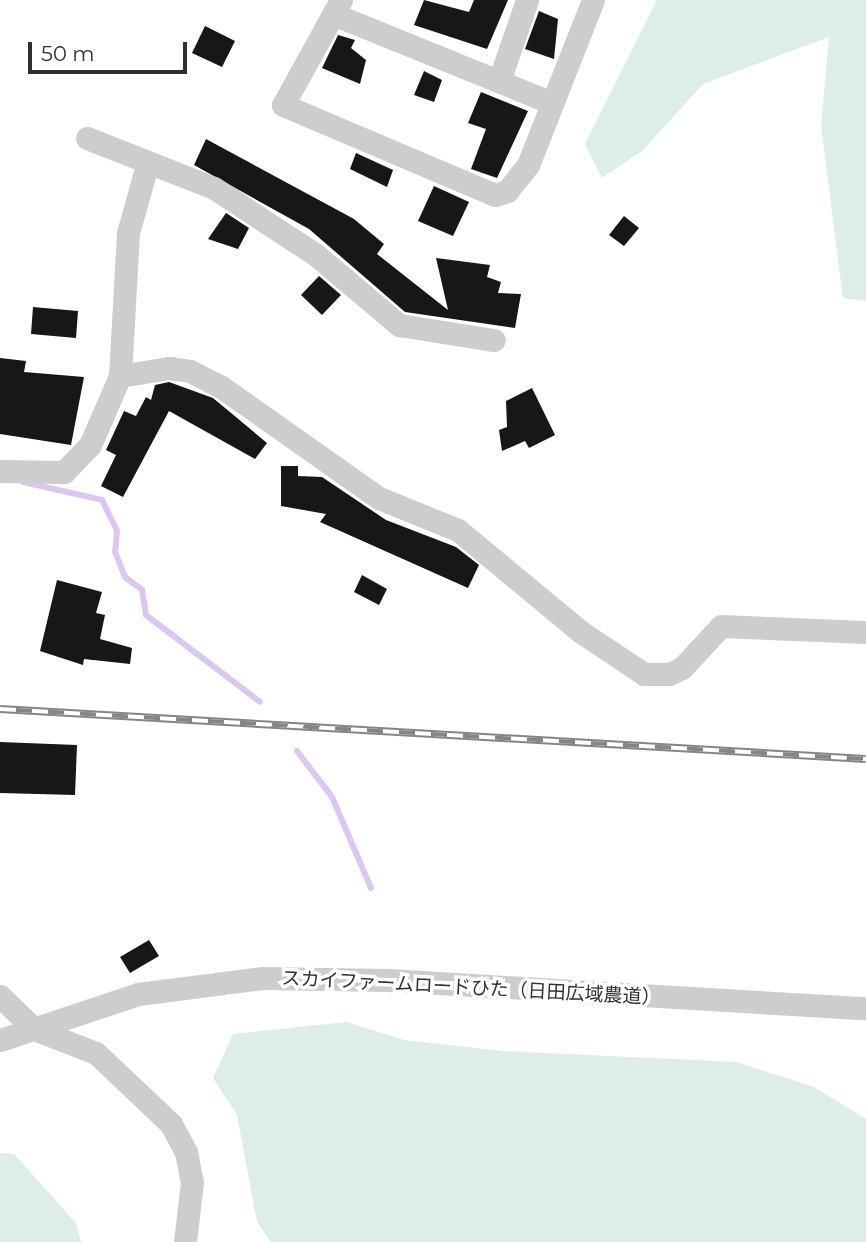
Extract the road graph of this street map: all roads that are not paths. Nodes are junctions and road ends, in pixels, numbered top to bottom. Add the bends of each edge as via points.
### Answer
1 (527, 0) edge
2 (593, 0) edge
3 (337, 7) edge
4 (499, 81) junction
5 (552, 103) junction
6 (87, 138) dead end
7 (148, 165) junction
8 (494, 340) dead end
9 (120, 376) junction
10 (0, 471) edge
11 (866, 632) edge
12 (0, 996) edge
13 (866, 1007) edge
14 (34, 1029) junction
15 (0, 1040) edge
16 (185, 1242) edge

1 - 4 street
2 - 5 street
3 - 4 street
3 - 5 street via 283,105 495,195 507,191 528,165
4 - 5 street
6 - 7 street
7 - 8 street via 214,188 316,255 399,324
7 - 9 street via 128,233
9 - 10 street via 90,445 72,469
9 - 11 street via 169,368 190,370 220,386 379,498 458,530 581,632 644,674 669,674 682,667 721,626
12 - 14 street
13 - 14 street, スカイファームロードひた（日田広域農道） via 388,979 263,978 138,994
14 - 15 street, スカイファームロードひた（日田広域農道）
14 - 16 street via 96,1053 171,1124 186,1152 192,1182

